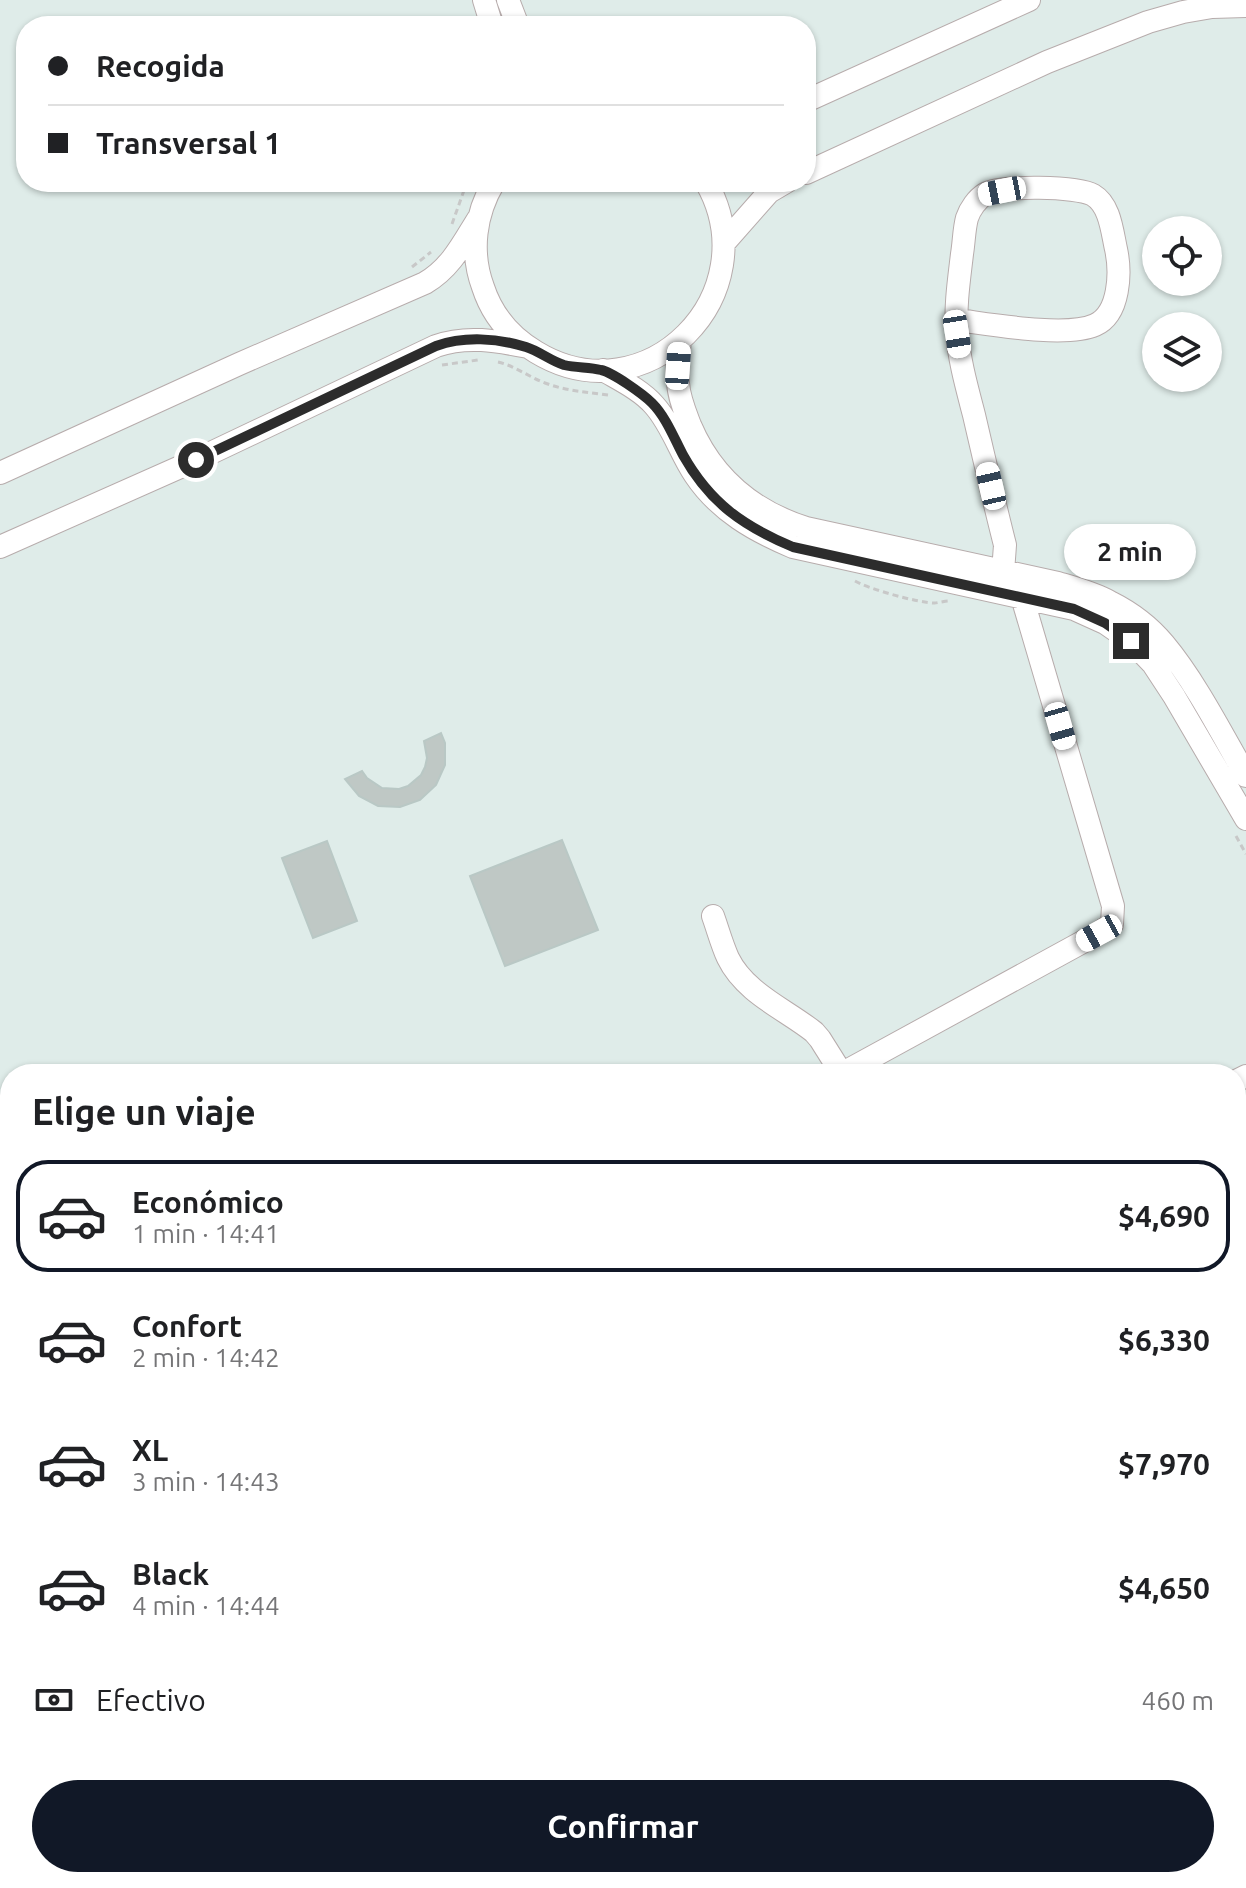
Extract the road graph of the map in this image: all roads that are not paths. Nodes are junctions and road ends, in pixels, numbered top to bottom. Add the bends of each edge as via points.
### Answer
1 (1029, 0) edge
2 (1246, 6) edge
3 (816, 96) edge
4 (816, 168) edge
5 (489, 192) edge
6 (710, 192) edge
7 (769, 192) edge
8 (478, 219) junction
9 (724, 243) junction
10 (957, 320) junction
11 (680, 340) junction
12 (528, 347) junction
13 (603, 370) junction
14 (0, 473) edge
15 (0, 547) edge
16 (1003, 572) junction
17 (1022, 597) junction
18 (1246, 776) edge
19 (1246, 819) edge
20 (713, 916) dead end
21 (835, 1064) edge
22 (859, 1064) edge

1 - 3 street
2 - 4 street via 1212,7 1148,22 1047,62
5 - 8 street
6 - 9 street
7 - 9 street
8 - 12 street via 475,251 487,298 504,326
8 - 14 street via 454,258 425,283
9 - 11 street via 716,289
10 - 10 street via 1057,331 1096,325 1114,298 1119,261 1106,210 1095,196 1018,187 986,194 973,205 956,298
10 - 16 street via 962,368 1005,545
11 - 13 street via 652,358
11 - 16 street via 678,384 686,416 717,470 746,498 782,521 806,528
12 - 13 street via 564,365
12 - 15 street via 483,339 449,341
13 - 17 street via 652,403 695,476 721,506 763,535 793,547
16 - 18 street via 1084,590 1141,622 1185,674
17 - 19 street via 1074,609 1131,641 1174,696
17 - 22 street via 1113,906 1112,924
20 - 21 street via 728,959 740,975 814,1032

